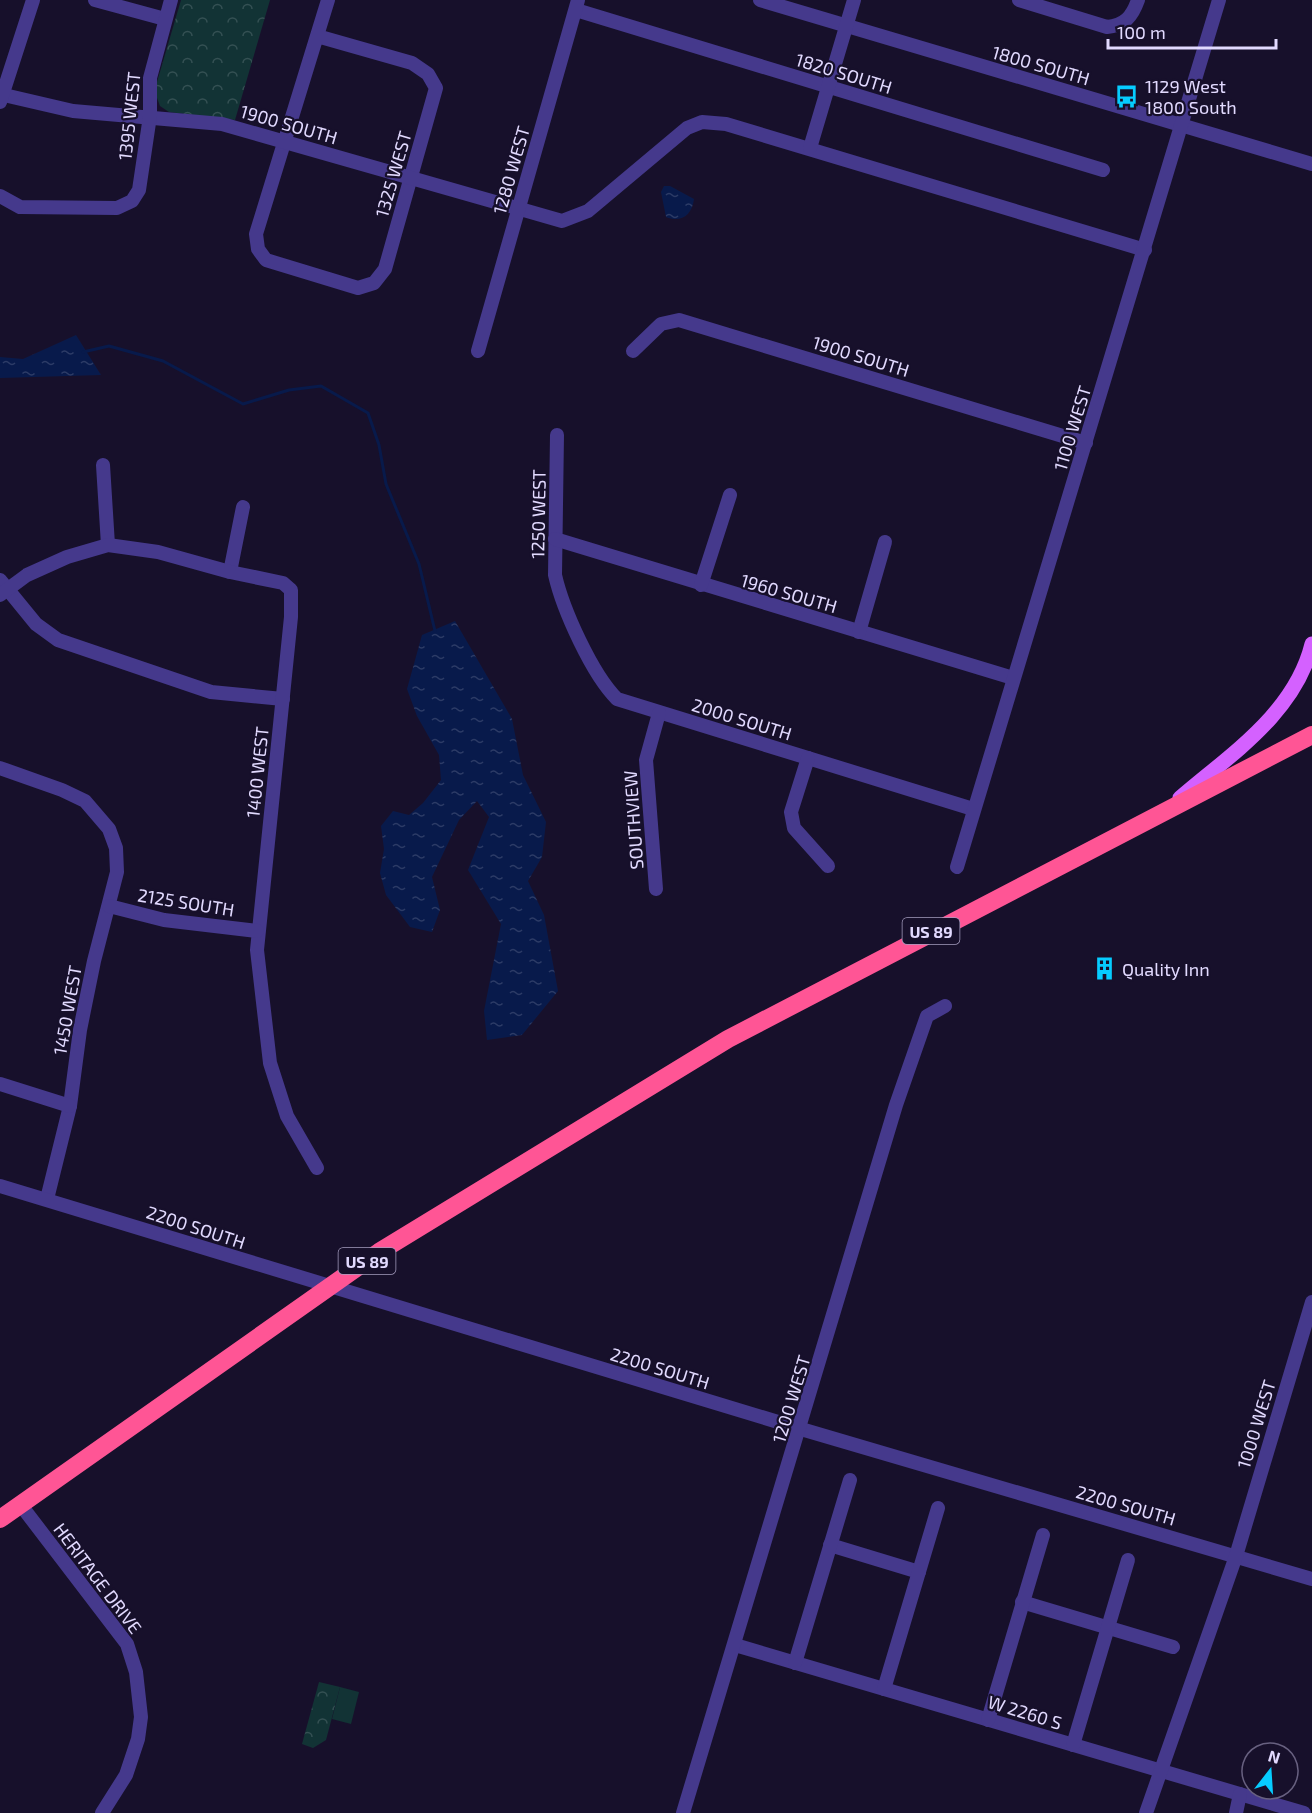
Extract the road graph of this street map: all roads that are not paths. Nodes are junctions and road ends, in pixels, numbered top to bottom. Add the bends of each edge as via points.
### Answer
1 (33, 0) edge
2 (95, 0) edge
3 (171, 0) edge
4 (328, 0) edge
5 (759, 0) edge
6 (854, 0) edge
7 (1019, 0) edge
8 (1138, 0) edge
9 (1219, 0) edge
10 (577, 5) edge
11 (165, 19) junction
12 (846, 26) junction
13 (317, 36) junction
14 (827, 87) junction
15 (1, 97) edge
16 (150, 116) junction
17 (1181, 125) junction
18 (285, 140) junction
19 (810, 148) junction
20 (1312, 164) edge
21 (1103, 170) dead end
22 (410, 179) junction
23 (0, 196) edge
24 (519, 209) junction
25 (1145, 250) junction
26 (478, 351) dead end
27 (633, 351) dead end
28 (557, 435) dead end
29 (1086, 443) junction
30 (103, 465) dead end
31 (730, 495) dead end
32 (243, 507) dead end
33 (555, 539) junction
34 (885, 542) dead end
35 (108, 545) junction
36 (230, 573) junction
37 (701, 585) junction
38 (2, 588) edge
39 (560, 594) joint
40 (859, 632) junction
41 (1312, 644) edge
42 (1013, 678) junction
43 (283, 699) junction
44 (658, 713) junction
45 (1312, 735) edge
46 (808, 758) junction
47 (0, 768) edge
48 (973, 809) junction
49 (1168, 809) junction
50 (828, 866) dead end
51 (957, 867) dead end
52 (656, 889) dead end
53 (109, 906) junction
54 (258, 931) junction
55 (945, 1006) dead end
56 (0, 1084) edge
57 (70, 1106) junction
58 (317, 1168) dead end
59 (0, 1185) edge
60 (47, 1199) junction
61 (329, 1288) junction
62 (1312, 1302) edge
63 (801, 1429) junction
64 (850, 1479) dead end
65 (20, 1504) junction
66 (938, 1508) dead end
67 (0, 1519) edge
68 (1043, 1535) dead end
69 (831, 1545) junction
70 (1236, 1556) junction
71 (1128, 1560) dead end
72 (919, 1572) junction
73 (1312, 1579) edge
74 (1023, 1602) junction
75 (1108, 1628) junction
76 (735, 1645) junction
77 (1173, 1647) dead end
78 (795, 1663) junction
79 (884, 1689) junction
80 (988, 1720) junction
81 (1073, 1745) junction
82 (1161, 1771) junction
83 (1240, 1794) joint
84 (1264, 1801) edge
85 (102, 1813) edge
86 (683, 1813) edge
87 (1146, 1813) edge
88 (1236, 1813) edge
89 (1304, 1813) edge

1 - 15 street
2 - 11 street
3 - 11 street, 1395 WEST
4 - 13 street
5 - 12 street, 1800 SOUTH
6 - 12 street
7 - 8 street via 1107,27 1120,25 1133,14
9 - 17 street, 1100 WEST
10 - 14 street, 1820 SOUTH
10 - 24 street, 1280 WEST
11 - 16 street, 1395 WEST via 150,78
12 - 14 street
12 - 17 street, 1800 SOUTH
13 - 18 street
13 - 22 street, 1325 WEST via 412,63 428,74 436,88
14 - 19 street
14 - 21 street, 1820 SOUTH
15 - 16 street, 1900 SOUTH via 73,111
16 - 18 street, 1900 SOUTH via 222,124
16 - 23 street, 1395 WEST via 139,189 132,201 117,208 20,207
17 - 20 street, 1800 SOUTH
17 - 25 street, 1100 WEST
18 - 22 street, 1900 SOUTH
18 - 22 street, 1325 WEST via 256,234 258,249 266,260 358,288 374,283 385,269
19 - 24 street, 1900 SOUTH via 726,123 702,122 687,128 588,211 562,220
19 - 25 street
22 - 24 street, 1900 SOUTH
24 - 26 street, 1280 WEST
25 - 29 street, 1100 WEST
27 - 29 street, 1900 SOUTH via 661,324 679,320
28 - 33 street, 1250 WEST
29 - 42 street, 1100 WEST
30 - 35 street
31 - 37 street
32 - 36 street
33 - 37 street, 1960 SOUTH
33 - 39 street, 1250 WEST via 555,575
34 - 40 street
35 - 36 street, 1400 WEST via 158,552
35 - 38 street via 67,557
36 - 43 street, 1400 WEST via 283,583 291,590
37 - 40 street, 1960 SOUTH
38 - 43 street via 36,624 58,640 211,692
39 - 44 street, 2000 SOUTH via 603,685 617,699
40 - 42 street, 1960 SOUTH
41 - 49 main road via 1297,682 1275,716
42 - 48 street, 1100 WEST
43 - 54 street, 1400 WEST
44 - 46 street, 2000 SOUTH
44 - 52 street, SOUTHVIEW via 646,760
45 - 49 highway, US 89
46 - 48 street, 2000 SOUTH
46 - 50 street via 792,820 794,828
47 - 53 street, 1450 WEST via 84,801 109,829 116,848 117,872
48 - 51 street, 1100 WEST
49 - 61 highway, US 89 via 728,1039 399,1240
53 - 54 street, 2125 SOUTH via 164,920
53 - 57 street, 1450 WEST via 82,1018
54 - 58 street, 1400 WEST via 270,1063 287,1116
55 - 63 street, 1200 WEST via 927,1016 896,1104
56 - 57 street
57 - 60 street, 1450 WEST
59 - 60 street, 2200 SOUTH
60 - 61 street, 2200 SOUTH
61 - 63 street, 2200 SOUTH
61 - 65 highway, US 89
62 - 70 street, 1000 WEST
63 - 70 street, 2200 SOUTH
63 - 76 street, 1200 WEST
64 - 69 street
65 - 67 highway, US 89
65 - 85 street, HERITAGE DRIVE via 127,1644 136,1672 141,1717 138,1738 126,1775
66 - 72 street
68 - 74 street
69 - 72 street
69 - 78 street
70 - 73 street, 2200 SOUTH
70 - 82 street, 1000 WEST
71 - 75 street
72 - 79 street
74 - 75 street
74 - 80 street
75 - 77 street
75 - 81 street
76 - 78 street, W 2260 S
76 - 86 street, 1200 WEST
78 - 79 street, W 2260 S
79 - 80 street, W 2260 S
80 - 81 street, W 2260 S
81 - 82 street, W 2260 S
82 - 83 street, W 2260 S
82 - 87 street, 1000 WEST
83 - 88 street
84 - 89 street, W 2260 S

